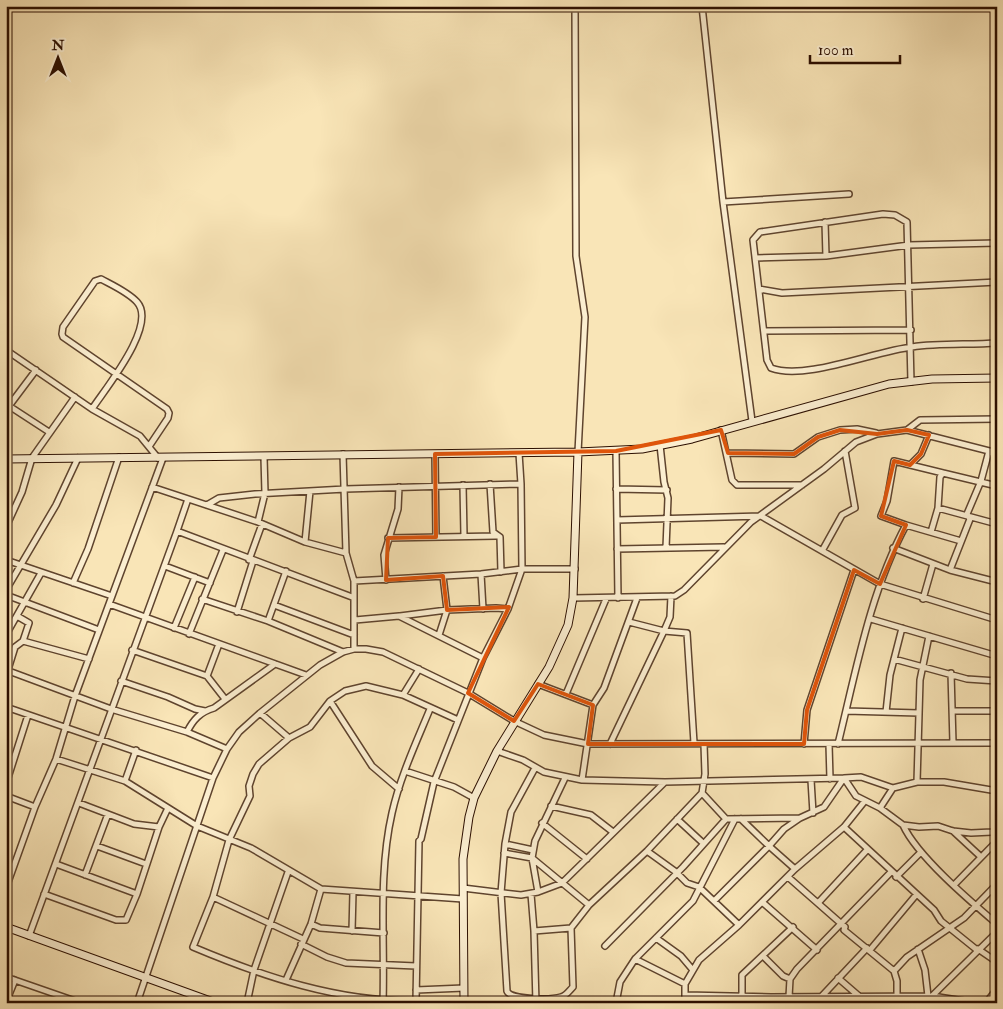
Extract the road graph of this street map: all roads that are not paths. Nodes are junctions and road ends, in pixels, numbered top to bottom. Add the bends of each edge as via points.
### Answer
1 (575, 6) edge
2 (702, 6) edge
3 (849, 194) dead end
4 (723, 202) junction
5 (826, 222) junction
6 (997, 243) edge
7 (909, 245) junction
8 (826, 256) junction
9 (755, 258) junction
10 (997, 282) edge
11 (909, 286) junction
12 (759, 289) junction
13 (911, 330) junction
14 (764, 332) junction
15 (997, 343) edge
16 (912, 347) junction
17 (6, 350) edge
18 (36, 370) junction
19 (116, 373) junction
20 (997, 378) edge
21 (911, 382) junction
22 (75, 397) junction
23 (7, 407) edge
24 (92, 409) junction
25 (997, 419) edge
26 (752, 421) junction
27 (721, 430) junction
28 (907, 430) junction
29 (49, 432) junction
30 (877, 434) junction
31 (928, 435) junction
32 (150, 445) junction
33 (660, 445) junction
34 (616, 451) junction
35 (845, 451) junction
36 (989, 451) junction
37 (578, 452) junction
38 (519, 453) junction
39 (728, 453) junction
40 (997, 453) edge
41 (343, 454) junction
42 (435, 454) junction
43 (119, 457) junction
44 (264, 457) junction
45 (32, 458) junction
46 (78, 458) junction
47 (161, 458) junction
48 (6, 459) edge
49 (910, 464) junction
50 (943, 473) junction
51 (981, 481) junction
52 (490, 484) junction
53 (521, 484) junction
54 (463, 485) junction
55 (802, 485) junction
56 (435, 486) junction
57 (997, 486) edge
58 (152, 487) junction
59 (399, 487) junction
60 (344, 489) junction
61 (616, 489) junction
62 (666, 490) junction
63 (310, 491) junction
64 (265, 493) junction
65 (188, 499) junction
66 (207, 506) junction
67 (938, 508) junction
68 (967, 514) junction
69 (761, 516) junction
70 (666, 519) junction
71 (618, 520) junction
72 (260, 523) junction
73 (997, 524) edge
74 (906, 525) junction
75 (6, 527) edge
76 (176, 531) junction
77 (931, 532) junction
78 (464, 536) junction
79 (496, 536) junction
80 (436, 537) junction
81 (388, 538) junction
82 (961, 541) junction
83 (305, 542) junction
84 (724, 547) junction
85 (666, 548) junction
86 (893, 548) junction
87 (616, 549) junction
88 (223, 550) junction
89 (822, 551) junction
90 (346, 553) junction
91 (6, 560) edge
92 (251, 560) junction
93 (933, 564) junction
94 (21, 566) junction
95 (165, 566) junction
96 (522, 569) junction
97 (575, 569) junction
98 (854, 570) junction
99 (950, 570) junction
100 (286, 572) junction
101 (501, 572) junction
102 (41, 573) junction
103 (481, 574) junction
104 (443, 576) junction
105 (195, 577) junction
106 (386, 580) junction
107 (354, 581) junction
108 (997, 582) edge
109 (73, 583) junction
110 (210, 583) junction
111 (880, 584) junction
112 (6, 590) edge
113 (6, 595) edge
114 (112, 596) junction
115 (671, 596) junction
116 (352, 597) junction
117 (573, 598) junction
118 (618, 598) junction
119 (637, 598) junction
120 (606, 599) junction
121 (923, 599) junction
122 (202, 600) junction
123 (26, 602) junction
124 (109, 604) junction
125 (274, 605) junction
126 (483, 609) junction
127 (508, 609) junction
128 (447, 610) junction
129 (237, 612) junction
130 (17, 616) junction
131 (399, 616) junction
132 (144, 617) junction
133 (871, 619) junction
134 (355, 620) junction
135 (997, 620) edge
136 (268, 621) junction
137 (629, 622) junction
138 (174, 628) junction
139 (902, 628) junction
140 (99, 630) junction
141 (664, 631) junction
142 (8, 633) dead end
143 (189, 634) junction
144 (354, 635) junction
145 (439, 635) junction
146 (929, 636) junction
147 (23, 641) junction
148 (219, 644) junction
149 (354, 649) junction
150 (132, 650) junction
151 (343, 652) junction
152 (997, 656) edge
153 (483, 658) junction
154 (89, 659) junction
155 (894, 659) junction
156 (275, 664) junction
157 (922, 667) junction
158 (419, 669) junction
159 (7, 672) edge
160 (951, 673) junction
161 (306, 675) junction
162 (207, 676) junction
163 (120, 681) junction
164 (997, 681) edge
165 (538, 684) junction
166 (468, 693) junction
167 (566, 694) junction
168 (76, 696) junction
169 (403, 696) junction
170 (225, 699) junction
171 (330, 701) junction
172 (593, 705) junction
173 (6, 707) edge
174 (111, 709) junction
175 (430, 709) junction
176 (205, 711) junction
177 (846, 711) junction
178 (953, 711) junction
179 (997, 711) edge
180 (886, 712) junction
181 (260, 713) junction
182 (919, 713) junction
183 (28, 714) junction
184 (458, 720) junction
185 (514, 721) junction
186 (66, 727) junction
187 (188, 732) junction
188 (289, 738) junction
189 (100, 739) junction
190 (694, 743) junction
191 (953, 743) junction
192 (997, 743) edge
193 (588, 744) junction
194 (610, 744) junction
195 (704, 744) junction
196 (804, 744) junction
197 (829, 744) junction
198 (838, 744) junction
199 (918, 744) junction
200 (227, 748) junction
201 (136, 750) junction
202 (497, 751) junction
203 (56, 759) junction
204 (535, 768) junction
205 (91, 770) junction
206 (405, 771) junction
207 (213, 778) junction
208 (565, 778) junction
209 (844, 778) junction
210 (830, 779) junction
211 (582, 780) junction
212 (811, 780) junction
213 (704, 781) junction
214 (125, 782) junction
215 (434, 782) junction
216 (665, 782) junction
217 (918, 782) junction
218 (6, 784) edge
219 (997, 786) edge
220 (893, 788) junction
221 (399, 789) junction
222 (994, 791) edge
223 (702, 793) junction
224 (6, 796) edge
225 (474, 798) junction
226 (864, 802) junction
227 (79, 803) junction
228 (551, 806) junction
229 (35, 807) junction
230 (168, 808) junction
231 (880, 808) junction
232 (813, 813) junction
233 (108, 814) junction
234 (738, 818) junction
235 (800, 818) junction
236 (677, 819) junction
237 (726, 819) junction
238 (542, 823) junction
239 (903, 825) junction
240 (159, 826) junction
241 (197, 826) junction
242 (844, 827) junction
243 (953, 831) junction
244 (994, 831) edge
245 (614, 832) junction
246 (997, 836) edge
247 (229, 840) junction
248 (997, 841) edge
249 (703, 842) junction
250 (504, 844) junction
251 (97, 846) junction
252 (769, 846) junction
253 (534, 850) junction
254 (867, 850) junction
255 (647, 851) junction
256 (921, 852) junction
257 (504, 853) junction
258 (980, 856) junction
259 (532, 858) junction
260 (587, 859) junction
261 (56, 864) junction
262 (146, 864) junction
263 (795, 869) junction
264 (288, 872) junction
265 (676, 872) junction
266 (891, 872) junction
267 (86, 875) junction
268 (788, 877) junction
269 (896, 877) junction
270 (562, 883) junction
271 (7, 884) edge
272 (997, 884) edge
273 (954, 885) junction
274 (699, 887) junction
275 (463, 888) junction
276 (321, 889) junction
277 (353, 892) junction
278 (538, 892) junction
279 (501, 893) junction
280 (44, 894) junction
281 (137, 894) junction
282 (384, 894) junction
283 (531, 894) junction
284 (916, 895) junction
285 (213, 897) junction
286 (417, 897) junction
287 (463, 899) junction
288 (714, 901) junction
289 (762, 902) junction
290 (818, 903) junction
291 (589, 905) junction
292 (976, 906) junction
293 (270, 923) junction
294 (311, 924) junction
295 (841, 924) junction
296 (997, 924) edge
297 (740, 925) junction
298 (6, 927) edge
299 (792, 927) junction
300 (951, 927) junction
301 (571, 928) junction
302 (534, 930) junction
303 (352, 931) junction
304 (997, 932) edge
305 (384, 933) junction
306 (29, 936) junction
307 (656, 938) junction
308 (302, 941) junction
309 (605, 946) dead end
310 (869, 949) junction
311 (918, 949) junction
312 (817, 950) junction
313 (978, 950) junction
314 (763, 956) junction
315 (635, 959) junction
316 (997, 962) edge
317 (384, 966) junction
318 (416, 966) junction
319 (692, 968) junction
320 (254, 970) junction
321 (894, 971) junction
322 (6, 977) edge
323 (147, 978) junction
324 (838, 978) junction
325 (790, 979) junction
326 (15, 980) junction
327 (286, 980) junction
328 (686, 984) junction
329 (464, 988) junction
330 (997, 989) edge
331 (416, 990) junction
332 (686, 994) junction
333 (995, 995) edge
334 (930, 996) junction
335 (742, 997) junction
336 (821, 997) junction
337 (896, 997) junction
338 (786, 999) edge
339 (812, 1000) edge
340 (860, 1000) edge
341 (383, 1001) edge
342 (536, 1001) edge
343 (6, 1002) edge
344 (80, 1003) edge
345 (137, 1003) edge
346 (216, 1003) edge
347 (247, 1003) edge
348 (464, 1003) edge
349 (616, 1003) edge
350 (685, 1003) edge
351 (932, 1003) edge
352 (977, 1003) edge
353 (986, 1003) edge
354 (993, 1003) edge

1 - 37 street via 576,256 585,317
2 - 4 street
3 - 4 street
4 - 26 street
5 - 7 street via 895,215 907,222
5 - 8 street
5 - 9 street via 760,232 752,240
6 - 7 street
7 - 8 street
7 - 11 street
8 - 9 street
9 - 12 street
10 - 11 street
11 - 12 street via 782,293
11 - 13 street
12 - 14 street
13 - 14 street
13 - 16 street
14 - 16 street via 768,365 777,370 833,366
15 - 16 street
16 - 21 street
17 - 18 street
18 - 22 street
18 - 23 street
19 - 19 street via 62,334 63,327 98,279 137,302 142,312 136,339
19 - 24 street
19 - 32 street via 169,413
20 - 21 street
21 - 26 street via 889,384
22 - 24 street
22 - 29 street
23 - 29 street
24 - 32 street
25 - 28 street via 920,420
26 - 27 street
27 - 33 street
27 - 39 street
28 - 30 street
28 - 31 street
29 - 45 street
30 - 35 street via 856,442
30 - 39 street via 857,429 840,430 818,437 794,454
31 - 36 street
31 - 49 street via 922,454
32 - 47 street
33 - 34 street
33 - 62 street
34 - 37 street
34 - 61 street
35 - 55 street
35 - 89 street via 855,508 842,515
36 - 40 street
36 - 51 street
37 - 38 street
37 - 97 street
38 - 42 street
38 - 53 street
39 - 55 street via 732,480 737,485
41 - 42 street
41 - 44 street
41 - 60 street
42 - 56 street
43 - 46 street
43 - 47 street
43 - 109 street
44 - 47 street
44 - 64 street
45 - 46 street
45 - 48 street
45 - 75 street via 22,492
46 - 94 street
47 - 58 street
49 - 50 street
49 - 74 street via 894,461 881,516
50 - 51 street
50 - 67 street
51 - 57 street
51 - 68 street
52 - 53 street
52 - 54 street
52 - 79 street via 492,524
53 - 96 street
54 - 56 street
54 - 78 street
55 - 69 street
56 - 59 street
56 - 80 street
58 - 65 street
58 - 114 street
59 - 60 street
59 - 81 street via 398,509
60 - 63 street
60 - 90 street
61 - 62 street
61 - 71 street
62 - 70 street
63 - 64 street
63 - 83 street
64 - 66 street via 219,498
64 - 72 street
65 - 66 street
65 - 76 street
66 - 72 street
67 - 68 street
67 - 77 street
68 - 73 street
68 - 82 street via 970,519
69 - 70 street
69 - 84 street
69 - 89 street
70 - 71 street
70 - 85 street
71 - 87 street
72 - 83 street
72 - 92 street
74 - 77 street
74 - 86 street
76 - 88 street
76 - 95 street
77 - 82 street
78 - 79 street
78 - 80 street
79 - 101 street via 502,543
80 - 81 street
81 - 106 street via 384,555
82 - 99 street
83 - 90 street
84 - 85 street
84 - 115 street via 684,590
85 - 87 street
86 - 93 street
86 - 111 street
87 - 118 street
88 - 92 street
88 - 110 street
89 - 98 street
90 - 107 street
91 - 94 street
92 - 100 street
92 - 129 street
93 - 99 street
93 - 121 street
94 - 102 street
94 - 112 street
95 - 105 street
95 - 132 street
96 - 97 street
96 - 101 street
96 - 127 street
97 - 117 street
98 - 111 street
98 - 196 street via 807,710
99 - 108 street
100 - 116 street
100 - 125 street
101 - 103 street
102 - 109 street
102 - 123 street
103 - 104 street
103 - 126 street
104 - 106 street
104 - 128 street
105 - 110 street
105 - 138 street
106 - 107 street
107 - 116 street
109 - 114 street
110 - 122 street
111 - 121 street
111 - 133 street
113 - 123 street
114 - 124 street
115 - 119 street
115 - 141 street via 670,618
116 - 134 street
117 - 120 street
117 - 165 street via 568,625
118 - 119 street
118 - 120 street
119 - 137 street
120 - 167 street
121 - 135 street
122 - 129 street
122 - 143 street
123 - 130 street
123 - 140 street
124 - 132 street
124 - 140 street
125 - 136 street
125 - 144 street
126 - 127 street
126 - 128 street
127 - 153 street
128 - 131 street
128 - 145 street
129 - 136 street
130 - 142 street
130 - 147 street via 29,623
131 - 134 street
131 - 145 street
132 - 138 street
132 - 150 street
133 - 139 street
133 - 177 street
134 - 144 street
136 - 151 street
137 - 141 street
137 - 172 street via 604,688
138 - 143 street
139 - 146 street
139 - 155 street
140 - 154 street
141 - 190 street via 687,633 689,638
141 - 194 street
143 - 148 street
144 - 149 street
145 - 153 street
146 - 152 street
146 - 157 street
147 - 154 street
147 - 159 street via 16,647
148 - 156 street
148 - 162 street
149 - 151 street
149 - 158 street via 382,652
150 - 162 street
150 - 163 street
151 - 161 street
153 - 166 street
154 - 168 street
155 - 157 street
155 - 180 street
156 - 161 street
156 - 170 street
157 - 160 street
157 - 182 street
158 - 166 street
158 - 169 street
159 - 168 street
160 - 164 street via 976,680
160 - 178 street
161 - 181 street
162 - 170 street
163 - 174 street
163 - 176 street
165 - 167 street
165 - 185 street
166 - 184 street
166 - 185 street
167 - 172 street
168 - 174 street
168 - 186 street
169 - 171 street via 366,686 345,691
169 - 175 street
170 - 176 street
171 - 188 street via 310,727
171 - 221 street via 372,766
172 - 193 street
173 - 183 street
174 - 187 street
174 - 189 street
175 - 184 street
175 - 206 street
176 - 187 street via 192,722
177 - 180 street
177 - 198 street
178 - 179 street
178 - 191 street
180 - 182 street
181 - 188 street
181 - 200 street
182 - 199 street
183 - 186 street
183 - 218 street
184 - 215 street
185 - 193 street via 544,735
185 - 202 street
186 - 189 street
186 - 203 street
187 - 200 street
188 - 247 street via 256,768 249,786 250,796
189 - 201 street
189 - 205 street
190 - 194 street
190 - 195 street
191 - 192 street
191 - 199 street
193 - 194 street
193 - 211 street
195 - 196 street
195 - 213 street
196 - 197 street
197 - 198 street
197 - 210 street
198 - 199 street
199 - 217 street
200 - 207 street
201 - 207 street
201 - 214 street
202 - 204 street
202 - 225 street
203 - 205 street
203 - 229 street
204 - 208 street
204 - 250 street via 511,812
205 - 214 street
205 - 227 street
206 - 215 street
206 - 221 street
207 - 241 street
208 - 211 street
208 - 228 street
209 - 210 street
209 - 220 street via 861,776
209 - 226 street
209 - 232 street via 824,807
210 - 212 street
211 - 216 street
212 - 213 street
212 - 232 street
213 - 216 street
213 - 223 street
214 - 230 street
215 - 225 street via 454,787
215 - 286 street via 419,841
216 - 245 street
217 - 220 street
217 - 222 street via 944,782
219 - 222 street
220 - 231 street
221 - 282 street via 388,830
223 - 236 street
223 - 237 street
224 - 229 street
225 - 275 street via 465,838
226 - 231 street
226 - 242 street
227 - 233 street
227 - 261 street
228 - 238 street
228 - 245 street via 591,815
229 - 271 street
230 - 240 street
230 - 241 street
231 - 239 street
232 - 235 street
233 - 240 street via 134,824
233 - 251 street
234 - 235 street
234 - 237 street
234 - 252 street
234 - 274 street
235 - 252 street via 784,829
236 - 249 street
236 - 255 street
237 - 249 street
238 - 253 street
238 - 260 street
239 - 243 street via 938,826
239 - 256 street via 910,841
240 - 262 street
241 - 247 street
241 - 323 street
242 - 254 street
242 - 263 street
243 - 244 street
243 - 258 street
244 - 246 street
245 - 260 street
247 - 264 street via 264,855
247 - 285 street
248 - 258 street
249 - 265 street
250 - 253 street
250 - 257 street
251 - 262 street
251 - 267 street
252 - 263 street
252 - 288 street
253 - 259 street
254 - 266 street
254 - 290 street
255 - 265 street
255 - 291 street
256 - 269 street
256 - 273 street
257 - 259 street
257 - 279 street
258 - 273 street via 978,862
259 - 270 street
259 - 278 street
260 - 270 street
261 - 267 street
261 - 280 street
262 - 281 street
263 - 268 street
264 - 276 street
264 - 293 street
265 - 274 street via 686,883
265 - 309 street
266 - 269 street
266 - 295 street
267 - 281 street
268 - 289 street
268 - 290 street
269 - 284 street
270 - 278 street
270 - 291 street
272 - 292 street
273 - 292 street
274 - 288 street
274 - 307 street via 693,901
275 - 279 street
275 - 287 street
276 - 277 street
276 - 294 street
277 - 282 street
277 - 303 street
278 - 283 street
279 - 283 street
279 - 342 street via 507,991 512,996
280 - 281 street via 122,921 129,915
280 - 306 street
282 - 286 street
282 - 305 street
283 - 302 street
284 - 300 street
284 - 310 street
285 - 293 street
285 - 320 street via 193,947
286 - 287 street
286 - 318 street
287 - 329 street
288 - 297 street
289 - 297 street
289 - 299 street
290 - 295 street
291 - 301 street
292 - 296 street
292 - 300 street
293 - 308 street
293 - 320 street
294 - 303 street
294 - 308 street
295 - 310 street
295 - 312 street
297 - 319 street
298 - 306 street
299 - 312 street
299 - 314 street
300 - 311 street
300 - 313 street
301 - 302 street
301 - 342 street via 573,987 561,997
302 - 342 street
303 - 305 street
304 - 313 street
305 - 317 street
306 - 323 street
307 - 315 street
307 - 319 street
308 - 317 street via 336,961
308 - 327 street
310 - 321 street
310 - 324 street
311 - 321 street
311 - 334 street
312 - 325 street
313 - 316 street
313 - 334 street
314 - 325 street
314 - 335 street via 741,978
315 - 328 street
315 - 349 street via 620,982
317 - 318 street
317 - 341 street
318 - 331 street
319 - 328 street
320 - 327 street
320 - 347 street
321 - 337 street
322 - 326 street
323 - 345 street
323 - 346 street
324 - 336 street
324 - 340 street
325 - 338 street
326 - 343 street
326 - 344 street
327 - 341 street via 324,992
328 - 332 street
329 - 331 street
329 - 348 street
330 - 333 street
331 - 341 street via 416,1001
332 - 335 street
332 - 350 street
333 - 353 street
333 - 354 street
334 - 337 street
334 - 351 street
334 - 352 street
335 - 338 street
336 - 339 street
336 - 340 street
337 - 340 street
338 - 339 street

